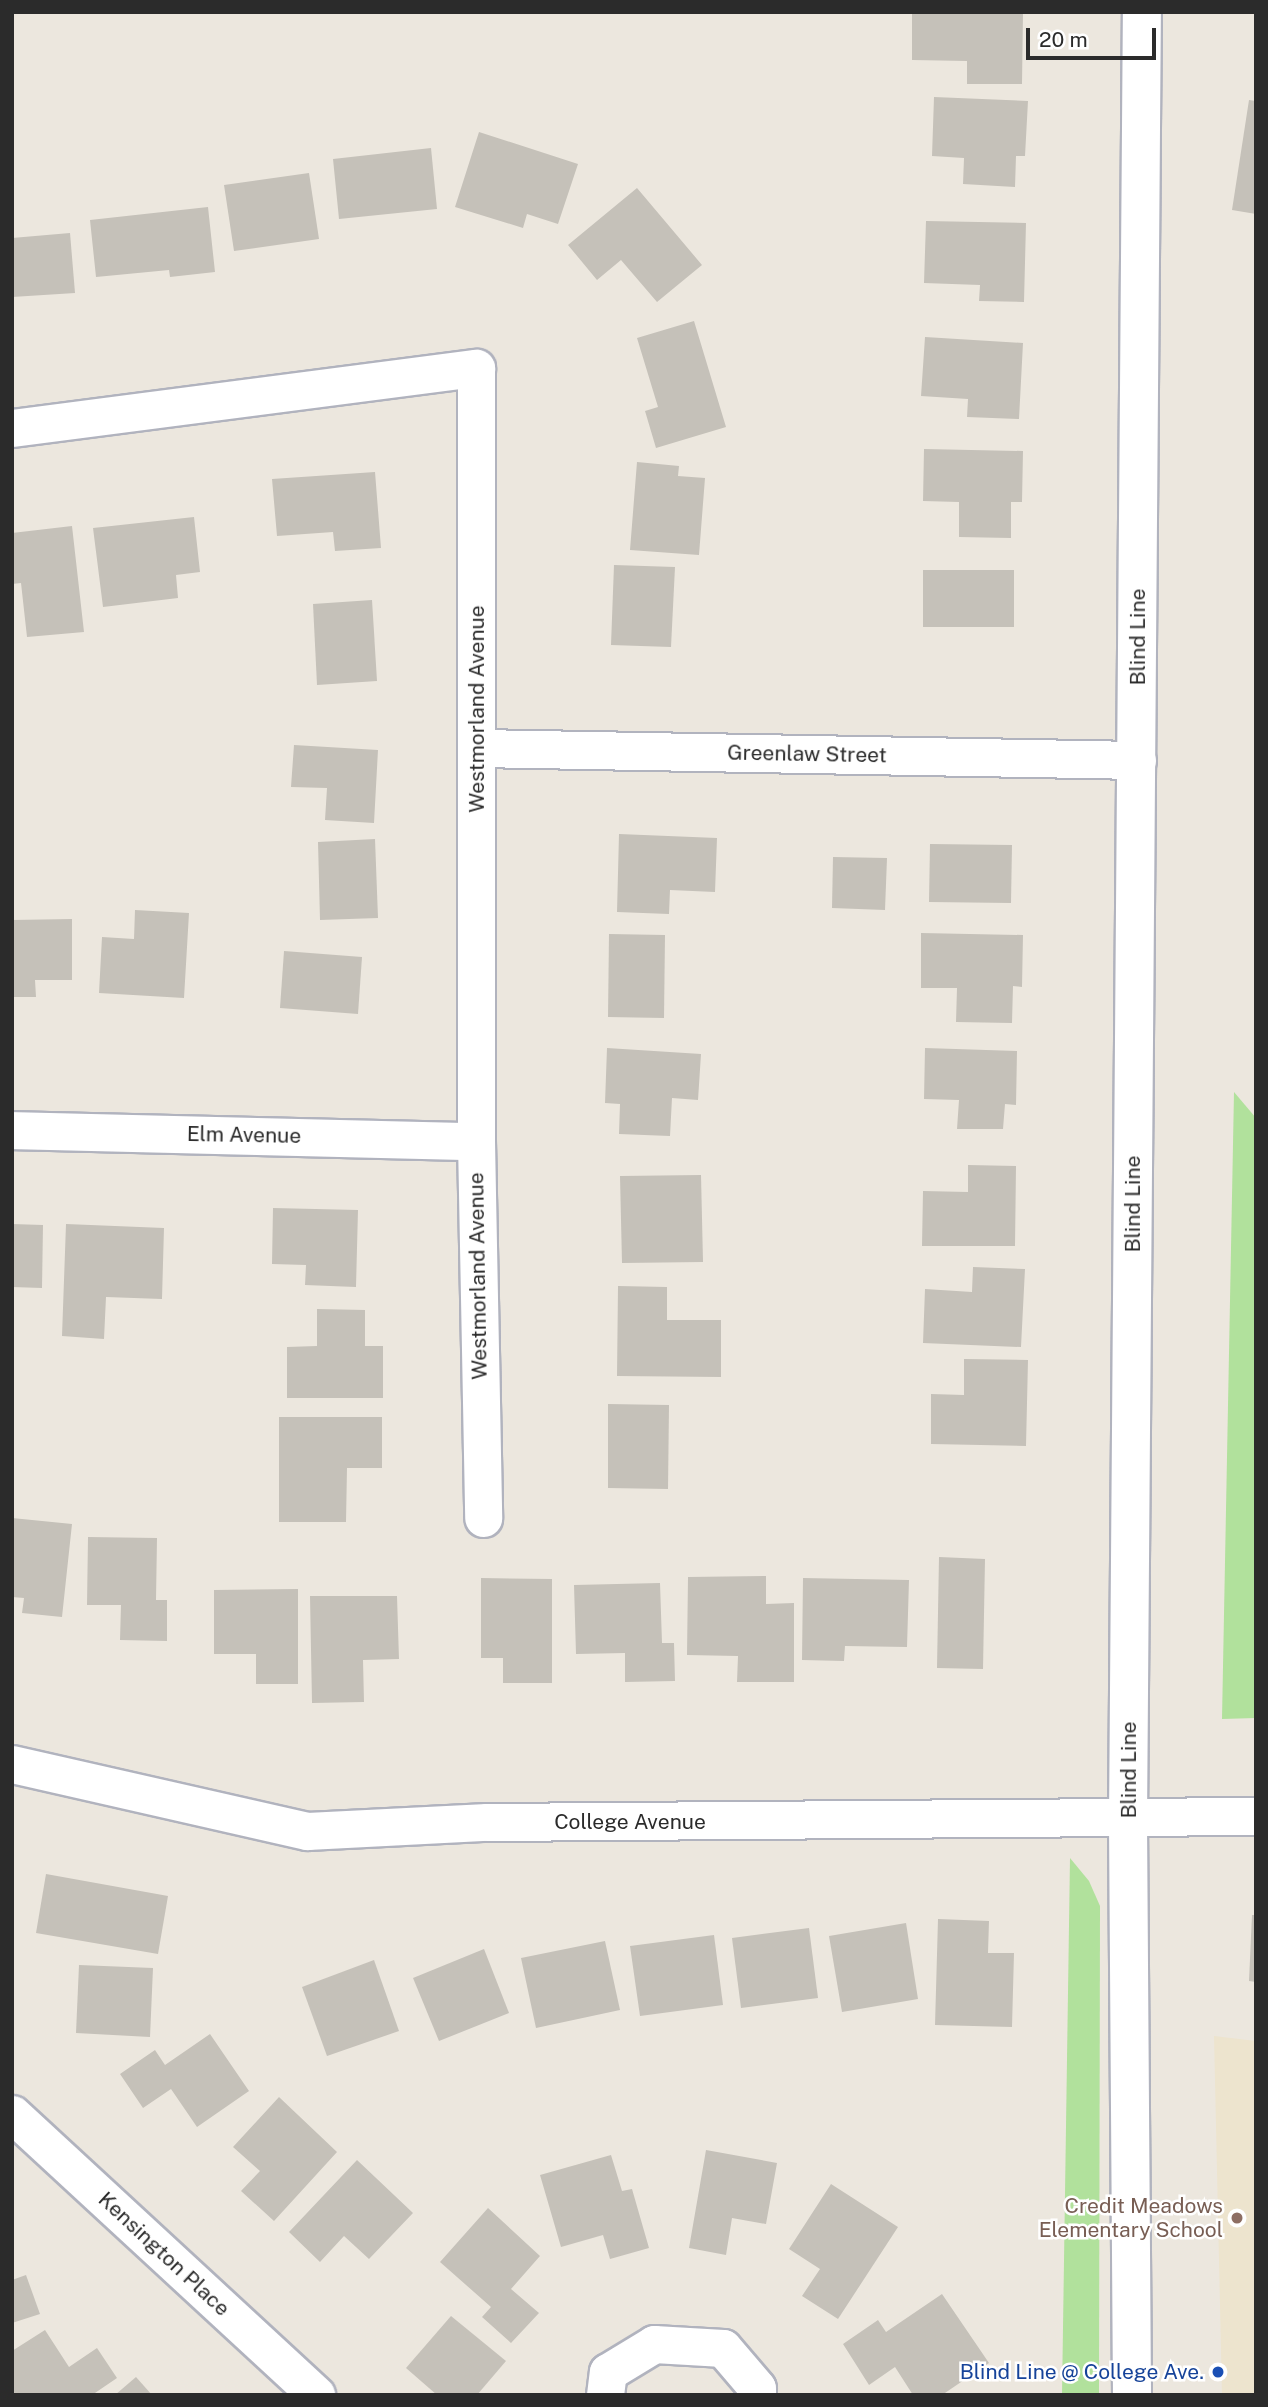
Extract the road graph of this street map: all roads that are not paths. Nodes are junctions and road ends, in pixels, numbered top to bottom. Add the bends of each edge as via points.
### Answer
1 (1142, 12) edge
2 (12, 428) edge
3 (477, 748) junction
4 (1137, 760) junction
5 (12, 1129) edge
6 (475, 1141) junction
7 (483, 1518) dead end
8 (12, 1764) edge
9 (1256, 1816) edge
10 (1128, 1821) junction
11 (12, 2114) edge
12 (316, 2395) edge
13 (605, 2395) edge
14 (757, 2395) edge
15 (1132, 2395) edge

1 - 4 street, Blind Line
2 - 3 street, Westmorland Avenue via 476,368
3 - 4 street, Greenlaw Street
3 - 6 street, Westmorland Avenue
4 - 10 street, Blind Line
5 - 6 street, Elm Avenue
6 - 7 street, Westmorland Avenue
8 - 10 street, College Avenue via 307,1831 487,1822
9 - 10 street, College Avenue
10 - 15 street, Blind Line
11 - 12 street, Kensington Place
13 - 14 street via 608,2372 654,2344 723,2348 757,2388

